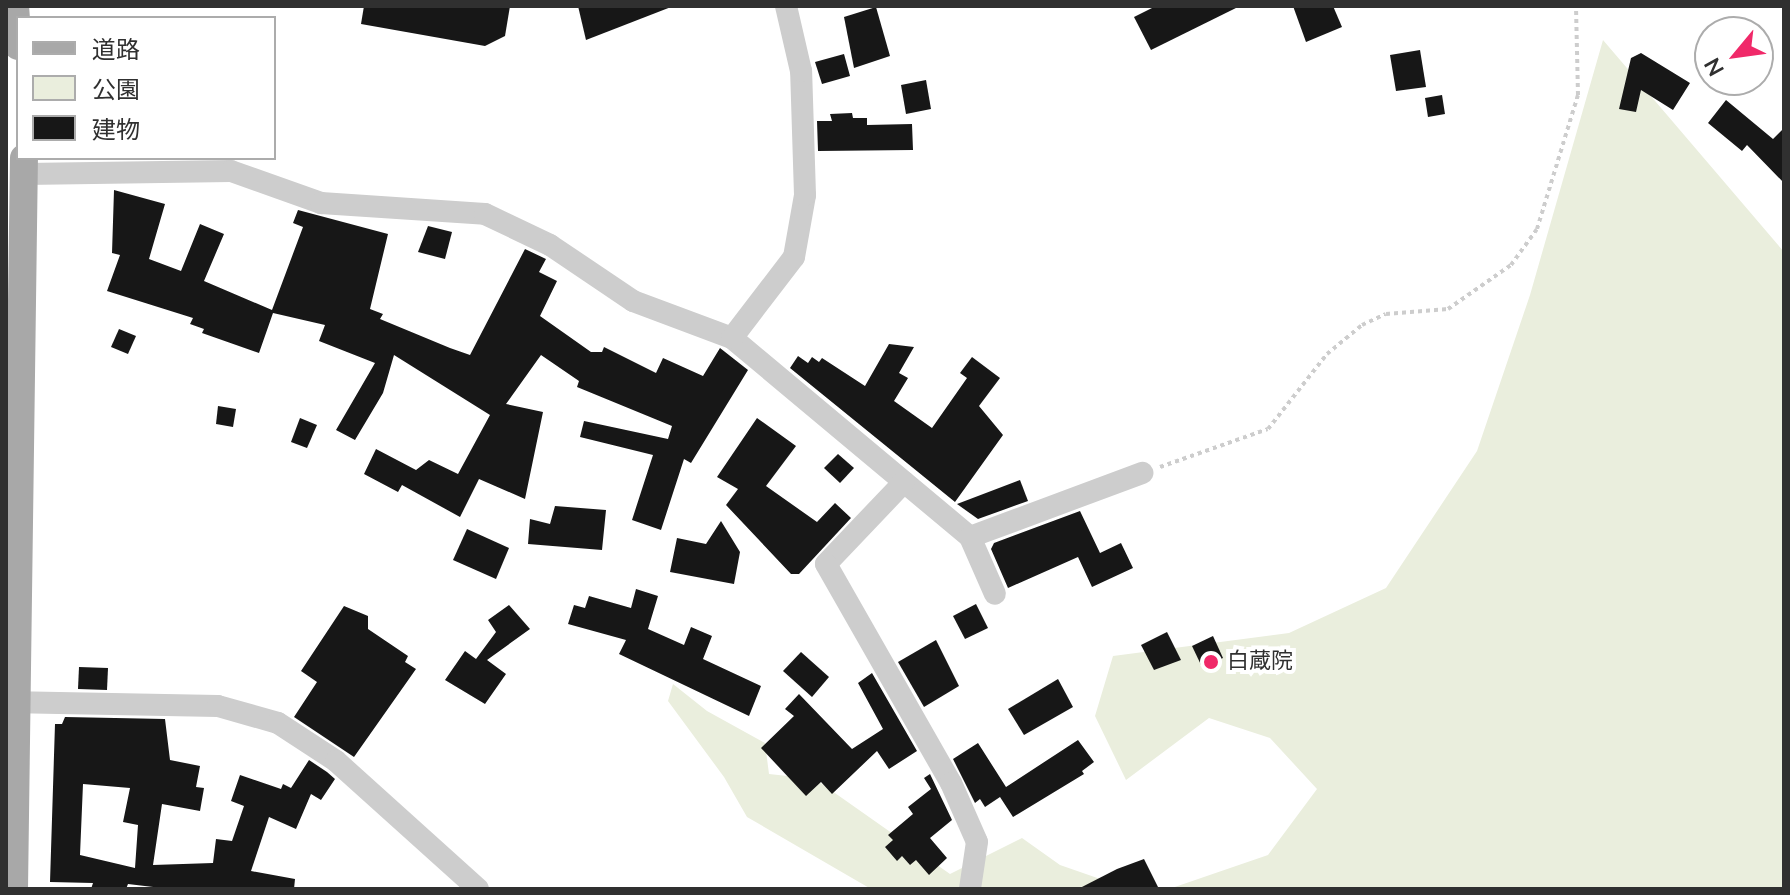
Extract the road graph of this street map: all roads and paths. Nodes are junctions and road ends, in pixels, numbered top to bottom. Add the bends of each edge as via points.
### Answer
1 (786, 6) edge
2 (1576, 6) edge
3 (25, 166) edge
4 (16, 307) edge
5 (732, 338) junction
6 (1142, 473) joint
7 (904, 482) junction
8 (970, 537) junction
9 (995, 594) dead end
10 (12, 702) edge
11 (14, 889) edge
12 (478, 889) edge
13 (970, 889) edge

1 - 5 street via 801,71 805,195 794,257
2 - 6 path via 1574,109 1537,229 1511,265 1448,309 1386,314 1362,325 1327,354 1268,429
3 - 4 main road
3 - 5 street via 231,171 321,203 485,214 550,245 633,301
4 - 10 main road
5 - 7 street
6 - 8 street
7 - 8 street
7 - 13 street via 826,564 951,783 977,842
8 - 9 street
10 - 11 main road
10 - 12 street via 218,706 278,723 336,761

